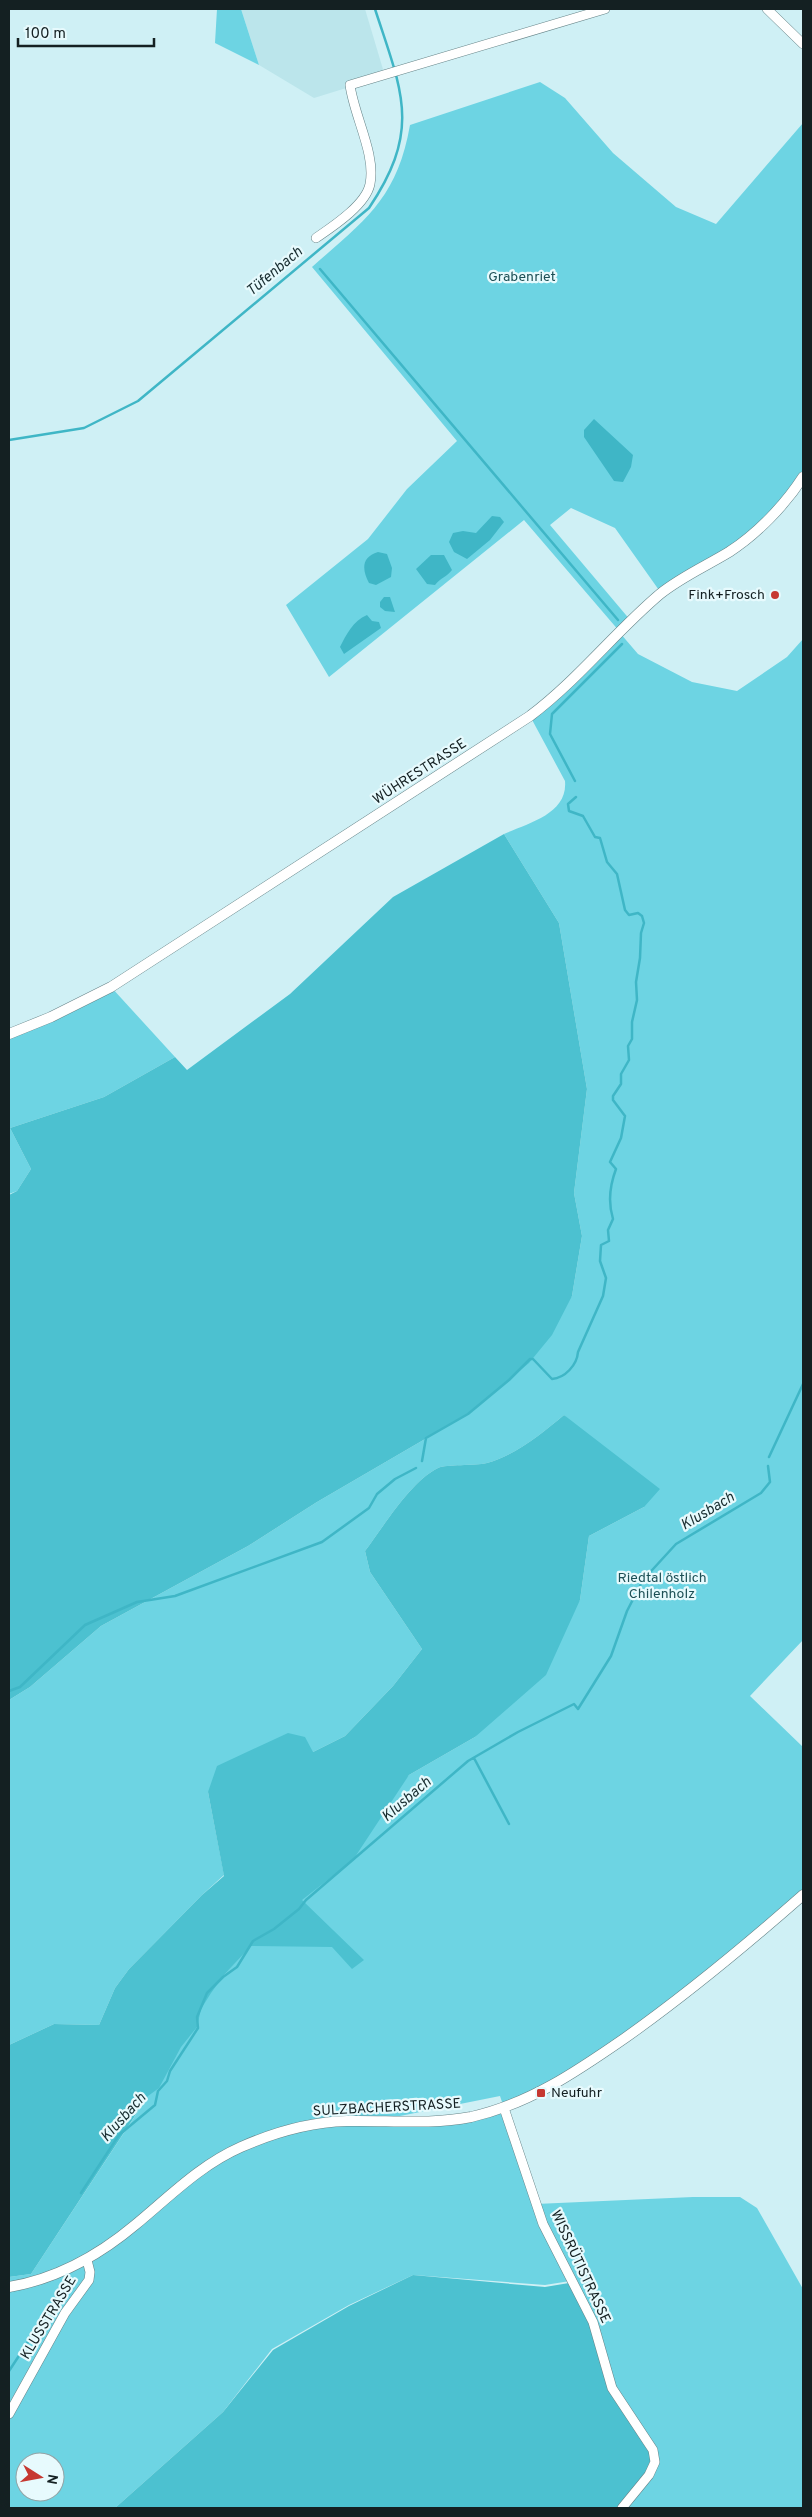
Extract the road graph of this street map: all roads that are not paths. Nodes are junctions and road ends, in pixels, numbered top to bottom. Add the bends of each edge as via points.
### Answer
1 (605, 9) edge
2 (767, 9) edge
3 (803, 44) edge
4 (316, 238) dead end
5 (803, 477) edge
6 (9, 1034) edge
7 (803, 1895) edge
8 (504, 2108) junction
9 (86, 2260) junction
10 (9, 2287) edge
11 (9, 2414) edge
12 (622, 2508) edge

1 - 4 street via 350,86 370,162 370,185 341,220
2 - 3 street
5 - 6 street, WÜHRESTRASSE via 776,512 747,538 730,552 662,592 572,681 530,716 111,988
7 - 8 street, SULZBACHERSTRASSE via 716,1971 660,2013 564,2080
8 - 9 street, SULZBACHERSTRASSE via 444,2120 324,2123 265,2136 204,2167 133,2227
8 - 12 street, WISSRÜTISTRASSE via 543,2224 592,2322 612,2388 653,2450 655,2462 649,2475
9 - 10 street, SULZBACHERSTRASSE via 53,2275
9 - 11 street, KLUSSTRASSE via 89,2280 66,2313

